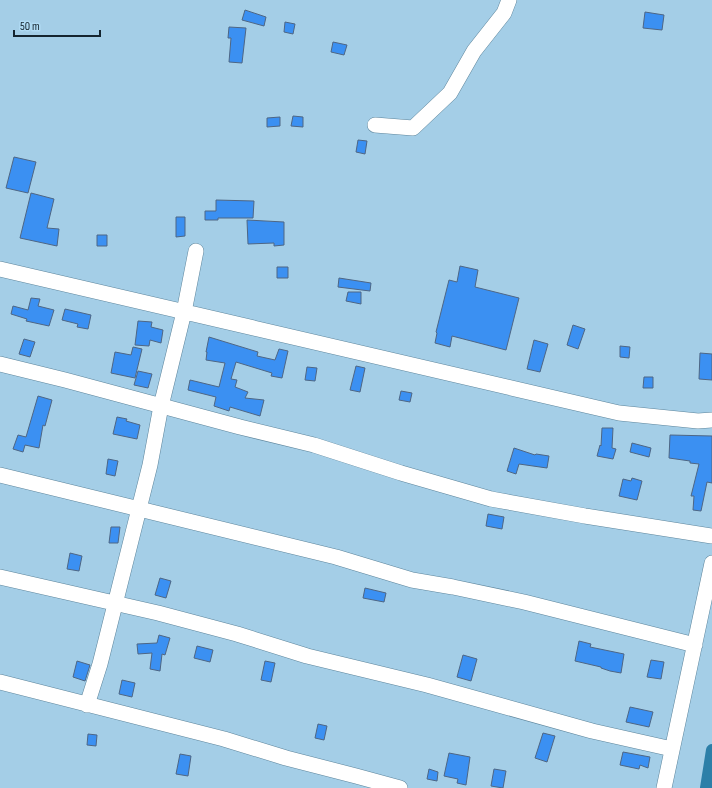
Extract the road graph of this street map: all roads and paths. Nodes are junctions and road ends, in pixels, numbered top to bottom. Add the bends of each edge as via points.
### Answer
1 (509, 0) edge
2 (375, 125) dead end
3 (196, 251) dead end
4 (0, 269) edge
5 (184, 312) junction
6 (0, 364) edge
7 (161, 406) junction
8 (712, 420) edge
9 (0, 475) edge
10 (138, 508) junction
11 (712, 536) edge
12 (712, 562) edge
13 (0, 577) edge
14 (116, 603) junction
15 (695, 645) junction
16 (0, 682) edge
17 (87, 705) junction
18 (672, 748) junction
19 (400, 788) edge
20 (664, 788) edge

1 - 2 street via 504,13 474,50 450,93 413,128
3 - 5 street
4 - 5 street
5 - 7 street
5 - 8 street via 619,413 698,421
6 - 7 street
7 - 10 street via 150,465
7 - 11 street via 314,445 491,499
9 - 10 street
10 - 14 street
10 - 15 street via 412,580 524,602
12 - 15 street
13 - 14 street
14 - 17 street
14 - 18 street via 592,731
15 - 18 street
16 - 17 street
17 - 19 street via 224,739
18 - 20 street

